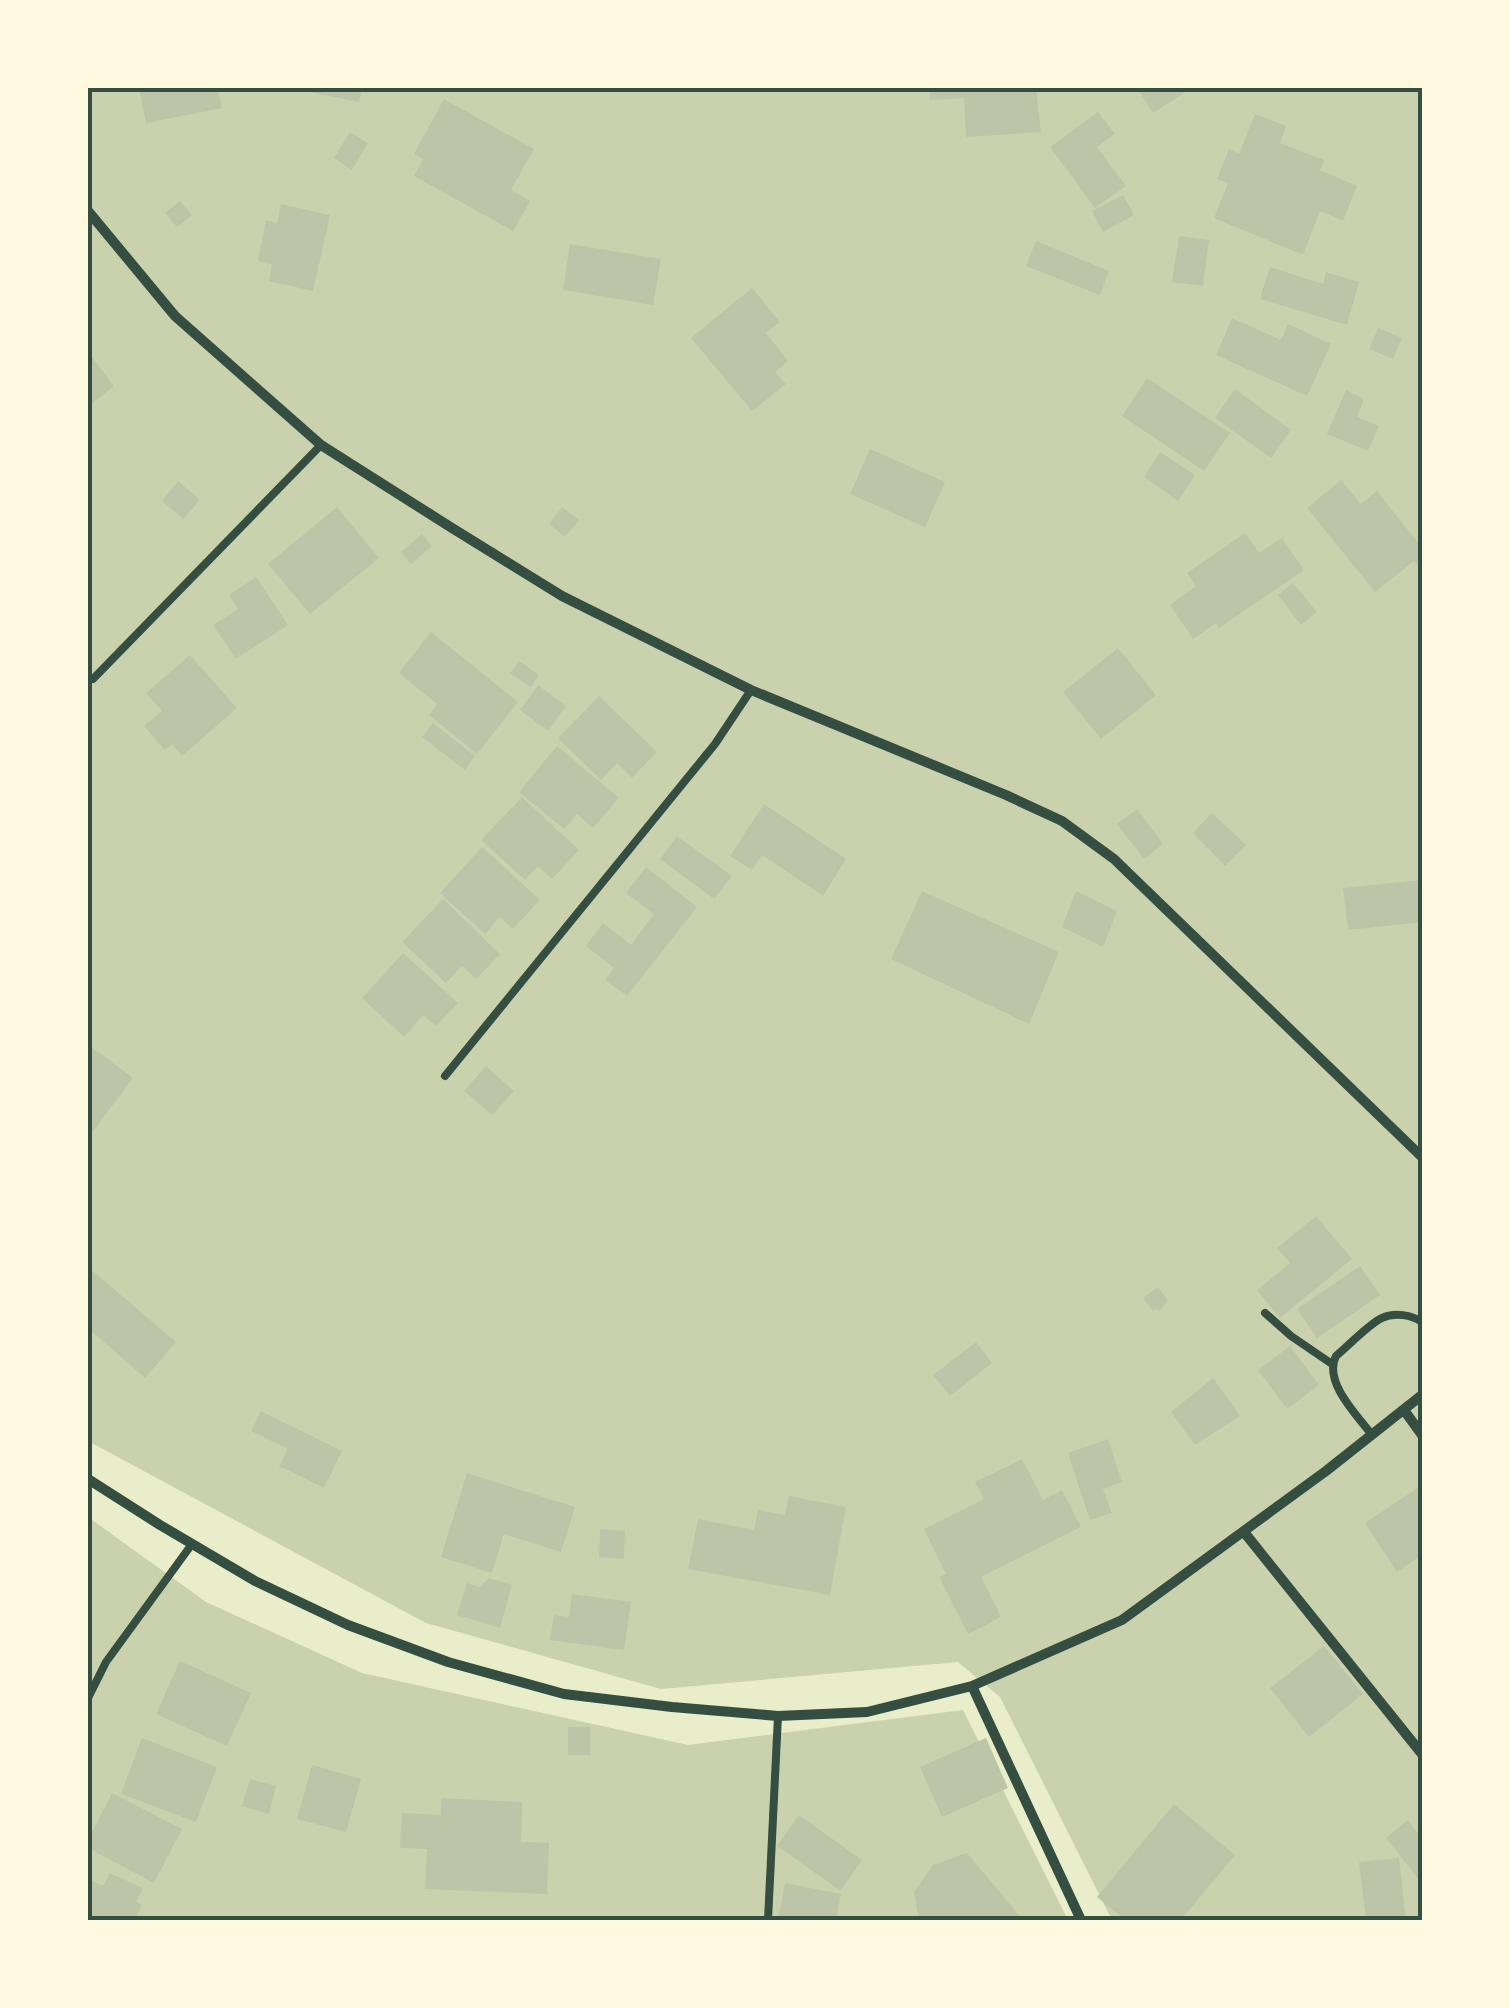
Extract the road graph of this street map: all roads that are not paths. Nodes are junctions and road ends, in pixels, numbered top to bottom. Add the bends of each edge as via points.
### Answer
1 (88, 210) edge
2 (320, 445) junction
3 (93, 678) dead end
4 (751, 690) junction
5 (446, 1076) dead end
6 (1422, 1158) edge
7 (1265, 1314) dead end
8 (1422, 1322) edge
9 (1332, 1364) junction
10 (1422, 1394) edge
11 (1404, 1410) junction
12 (1372, 1435) junction
13 (1422, 1435) edge
14 (88, 1479) edge
15 (1244, 1532) junction
16 (192, 1544) junction
17 (972, 1686) junction
18 (88, 1698) edge
19 (778, 1716) junction
20 (1422, 1754) edge
21 (768, 1920) edge
22 (1081, 1920) edge

1 - 2 street via 175,316
2 - 3 lane
2 - 4 street via 562,596
4 - 5 lane via 715,744
4 - 6 street via 1062,821 1114,859
7 - 9 lane
8 - 9 lane via 1382,1318
9 - 12 lane via 1337,1386
10 - 11 street
11 - 12 street
11 - 13 street
12 - 15 street
14 - 16 street
15 - 17 street via 1122,1620
15 - 20 street
16 - 18 lane via 106,1662
16 - 19 street via 348,1625 448,1662 564,1694
17 - 19 street via 868,1712
17 - 22 street
19 - 21 lane

